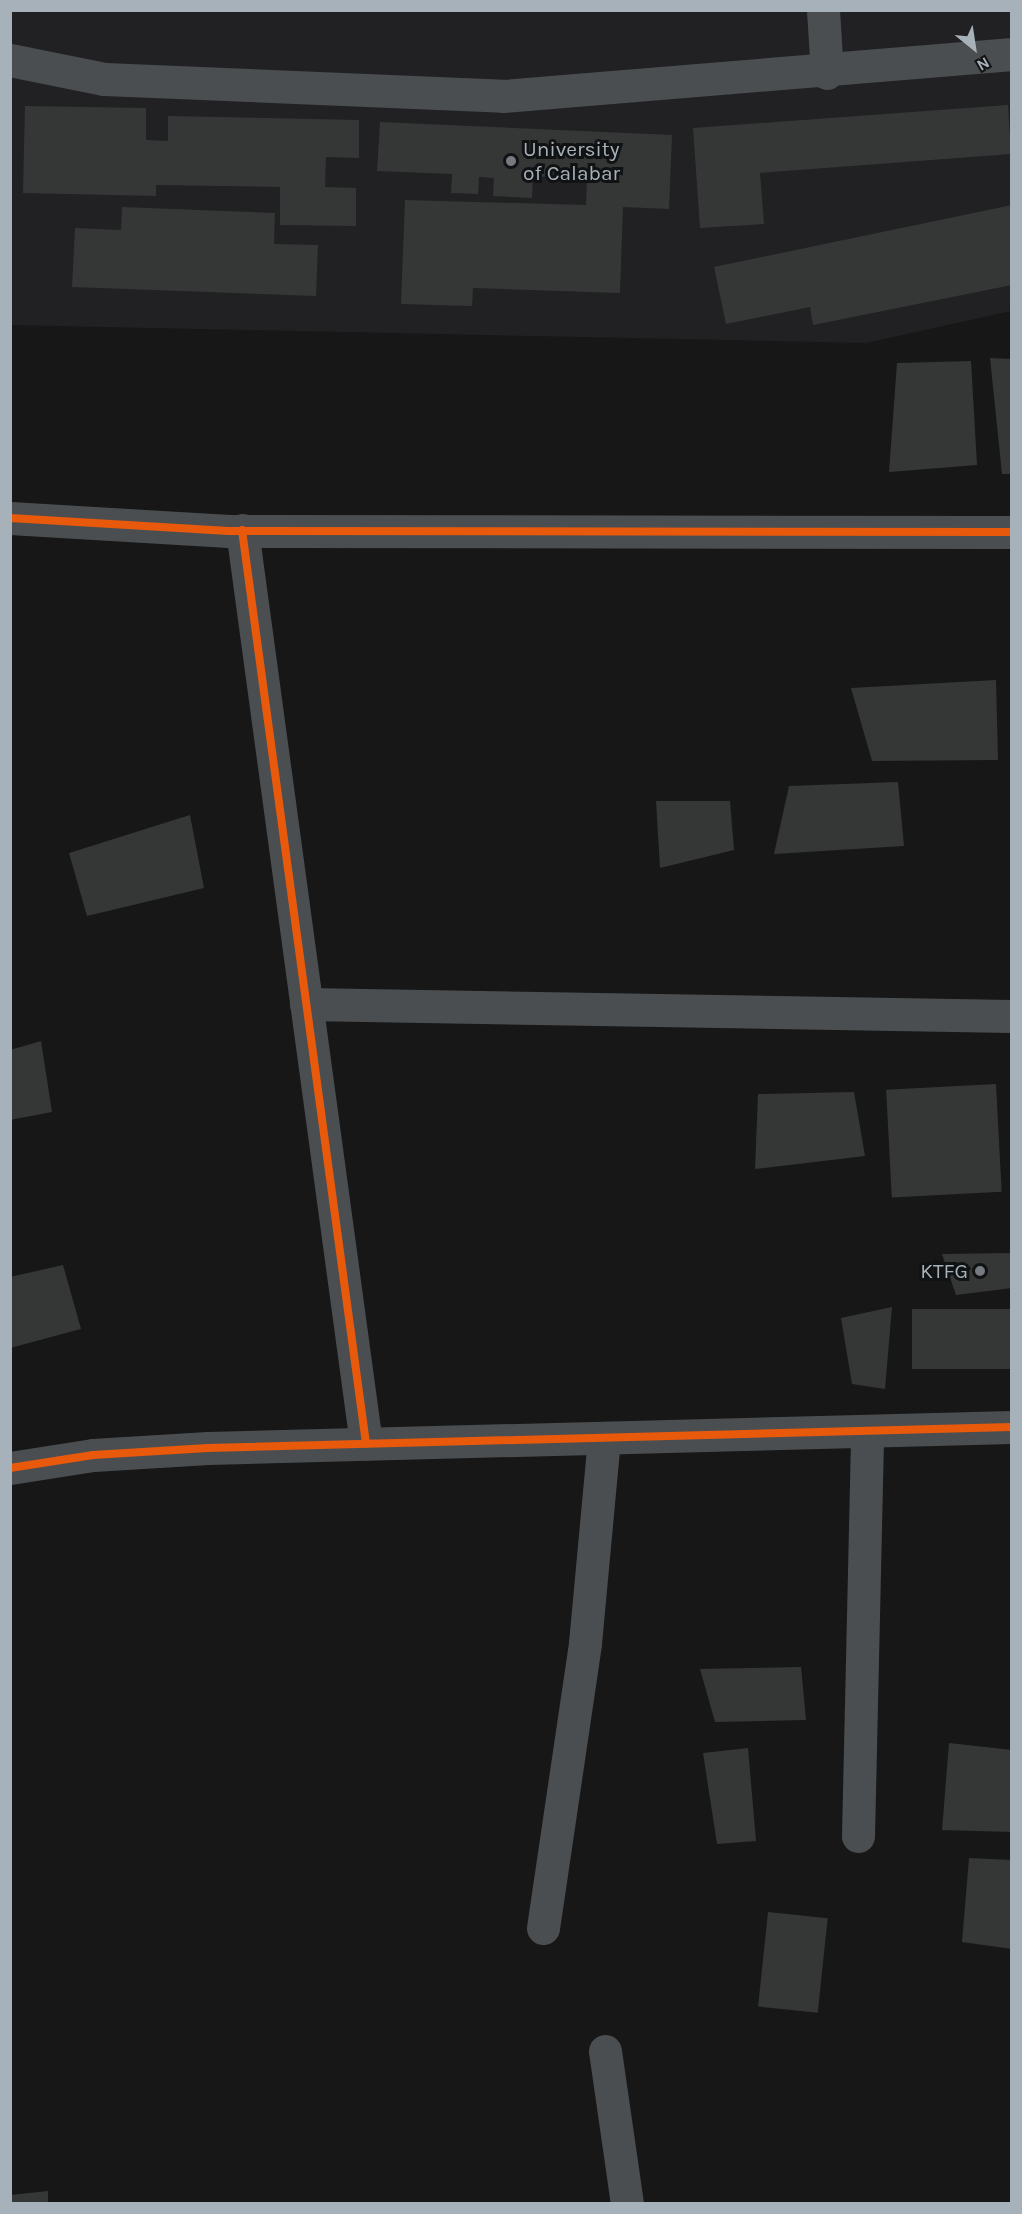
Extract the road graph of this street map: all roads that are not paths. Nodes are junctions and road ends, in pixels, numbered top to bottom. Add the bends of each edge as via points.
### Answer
1 (824, 10) edge
2 (1011, 54) edge
3 (10, 60) edge
4 (827, 73) junction
5 (10, 518) edge
6 (242, 530) junction
7 (1011, 532) edge
8 (306, 1004) junction
9 (1011, 1016) edge
10 (1011, 1427) edge
11 (867, 1432) junction
12 (604, 1439) junction
13 (366, 1444) junction
14 (10, 1468) edge
15 (858, 1836) dead end
16 (543, 1928) dead end
17 (605, 2050) dead end
18 (627, 2204) edge

1 - 4 street
2 - 4 street
3 - 4 street via 104,79 503,96
5 - 6 street
6 - 7 street
6 - 8 street
8 - 9 street
8 - 13 street
10 - 11 street
11 - 12 street
11 - 15 street
12 - 13 street
12 - 16 street via 585,1643
13 - 14 street via 116,1454
17 - 18 street

